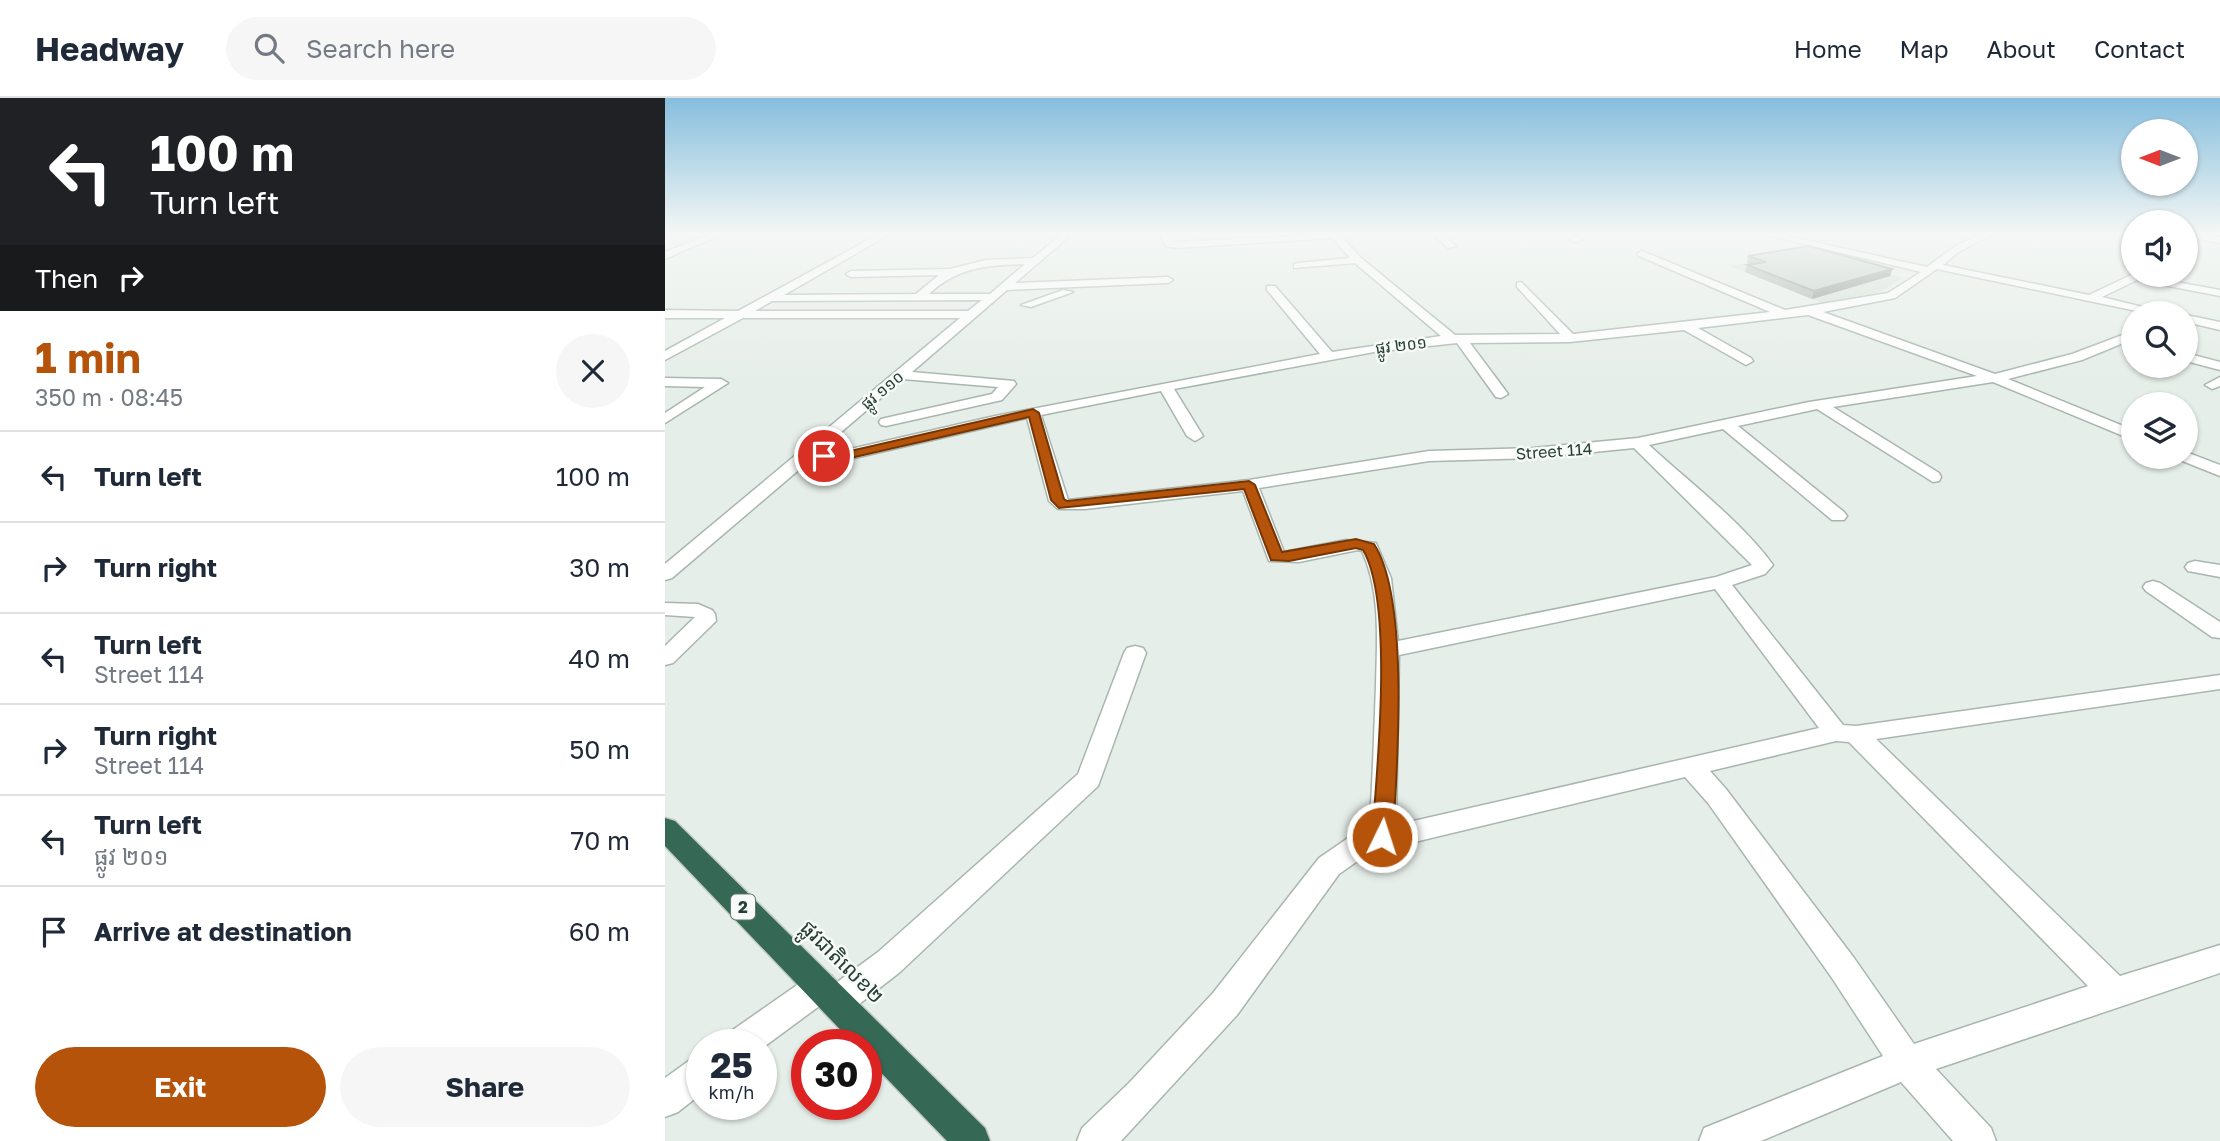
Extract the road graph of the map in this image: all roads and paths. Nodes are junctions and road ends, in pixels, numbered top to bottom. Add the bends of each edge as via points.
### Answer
1 (798, 283) edge
2 (937, 283) edge
3 (1009, 283) edge
4 (1096, 283) junction
5 (1104, 283) edge
6 (1386, 283) edge
7 (1709, 283) edge
8 (1911, 283) edge
9 (2010, 283) edge
10 (2121, 284) edge
11 (1521, 285) dead end
12 (1004, 287) junction
13 (2191, 287) edge
14 (1271, 288) dead end
15 (2220, 293) edge
16 (919, 297) junction
17 (992, 297) junction
18 (770, 298) junction
19 (2091, 298) junction
20 (2121, 304) edge
21 (1027, 305) dead end
22 (1810, 311) junction
23 (665, 314) edge
24 (1783, 314) junction
25 (739, 315) junction
26 (970, 315) junction
27 (2198, 321) edge
28 (1686, 326) junction
29 (2220, 326) edge
30 (1570, 338) junction
31 (1457, 339) junction
32 (2121, 342) edge
33 (665, 356) edge
34 (1330, 357) junction
35 (2198, 360) edge
36 (1746, 361) dead end
37 (2220, 366) edge
38 (900, 375) junction
39 (1994, 378) junction
40 (665, 382) edge
41 (1165, 386) junction
42 (1501, 394) dead end
43 (1820, 405) junction
44 (1033, 413) junction
45 (665, 419) edge
46 (886, 422) dead end
47 (1726, 424) junction
48 (2121, 430) edge
49 (1195, 436) dead end
50 (1638, 443) junction
51 (803, 457) junction
52 (2198, 462) edge
53 (2220, 471) edge
54 (1933, 477) dead end
55 (1249, 485) junction
56 (1838, 516) dead end
57 (2195, 567) dead end
58 (2220, 572) edge
59 (665, 573) edge
60 (1720, 582) junction
61 (2153, 587) dead end
62 (665, 609) edge
63 (2220, 632) edge
64 (1389, 650) junction
65 (1135, 653) dead end
66 (665, 658) edge
67 (2220, 682) edge
68 (1846, 733) junction
69 (1690, 766) junction
70 (665, 828) edge
71 (1382, 837) junction
72 (2220, 959) edge
73 (2115, 992) junction
74 (829, 994) junction
75 (767, 1029) edge
76 (1907, 1063) junction
77 (686, 1084) edge
78 (665, 1099) edge
79 (960, 1137) edge
80 (1095, 1141) edge
81 (1717, 1141) edge
82 (1978, 1141) edge

1 - 18 street
2 - 16 street
3 - 12 street, ផ្លូវ ១១០
4 - 5 street
4 - 12 street
4 - 21 street
6 - 31 street
7 - 24 street
8 - 22 street, ផ្លូវ ២០១ via 1891,296
9 - 19 street
10 - 19 street
11 - 30 street
12 - 17 street, ផ្លូវ ១១០
13 - 15 street
14 - 34 street
16 - 17 street
16 - 18 street
17 - 26 street, ផ្លូវ ១១០
18 - 25 street
19 - 20 street
22 - 24 street, ផ្លូវ ២០១
22 - 39 street
23 - 25 street
24 - 28 street, ផ្លូវ ២០១
25 - 26 street
25 - 33 street
26 - 38 street, ផ្លូវ ១១០
27 - 29 street
28 - 30 street, ផ្លូវ ២០១
28 - 36 street
30 - 31 street, ផ្លូវ ២០១
31 - 34 street, ផ្លូវ ២០១
31 - 42 street
32 - 39 street, Street 114
34 - 41 street, ផ្លូវ ២០១
35 - 37 street
38 - 46 street via 1009,384 997,397
38 - 51 street, ផ្លូវ ១១០
39 - 43 street, Street 114
39 - 48 street
40 - 45 street via 720,383
41 - 44 street, ផ្លូវ ២០១
41 - 49 street
43 - 47 street, Street 114
43 - 54 street
44 - 51 street, ផ្លូវ ២០១ via 846,455
44 - 55 street, Street 114 via 1058,500 1064,505
47 - 50 street, Street 114
47 - 56 street
50 - 55 street, Street 114 via 1429,456
50 - 60 street via 1763,565
51 - 59 street, ផ្លូវ ១១០
52 - 53 street
55 - 64 street via 1276,556 1356,544 1369,547 1376,559
57 - 58 street
60 - 64 street
60 - 68 street
61 - 63 street
62 - 66 street via 705,614 705,621
64 - 71 street
65 - 74 street via 1089,779 889,962
67 - 68 street
68 - 69 street
68 - 73 street
69 - 71 street
69 - 76 street via 1835,957
70 - 74 highway, ផ្លូវជាតិលេខ២ / 2
71 - 80 street via 1361,844 1329,866 1225,1004
72 - 73 street
73 - 76 street
74 - 75 street
74 - 79 highway, ផ្លូវជាតិលេខ២ / 2
76 - 81 street
76 - 82 street
77 - 78 street

